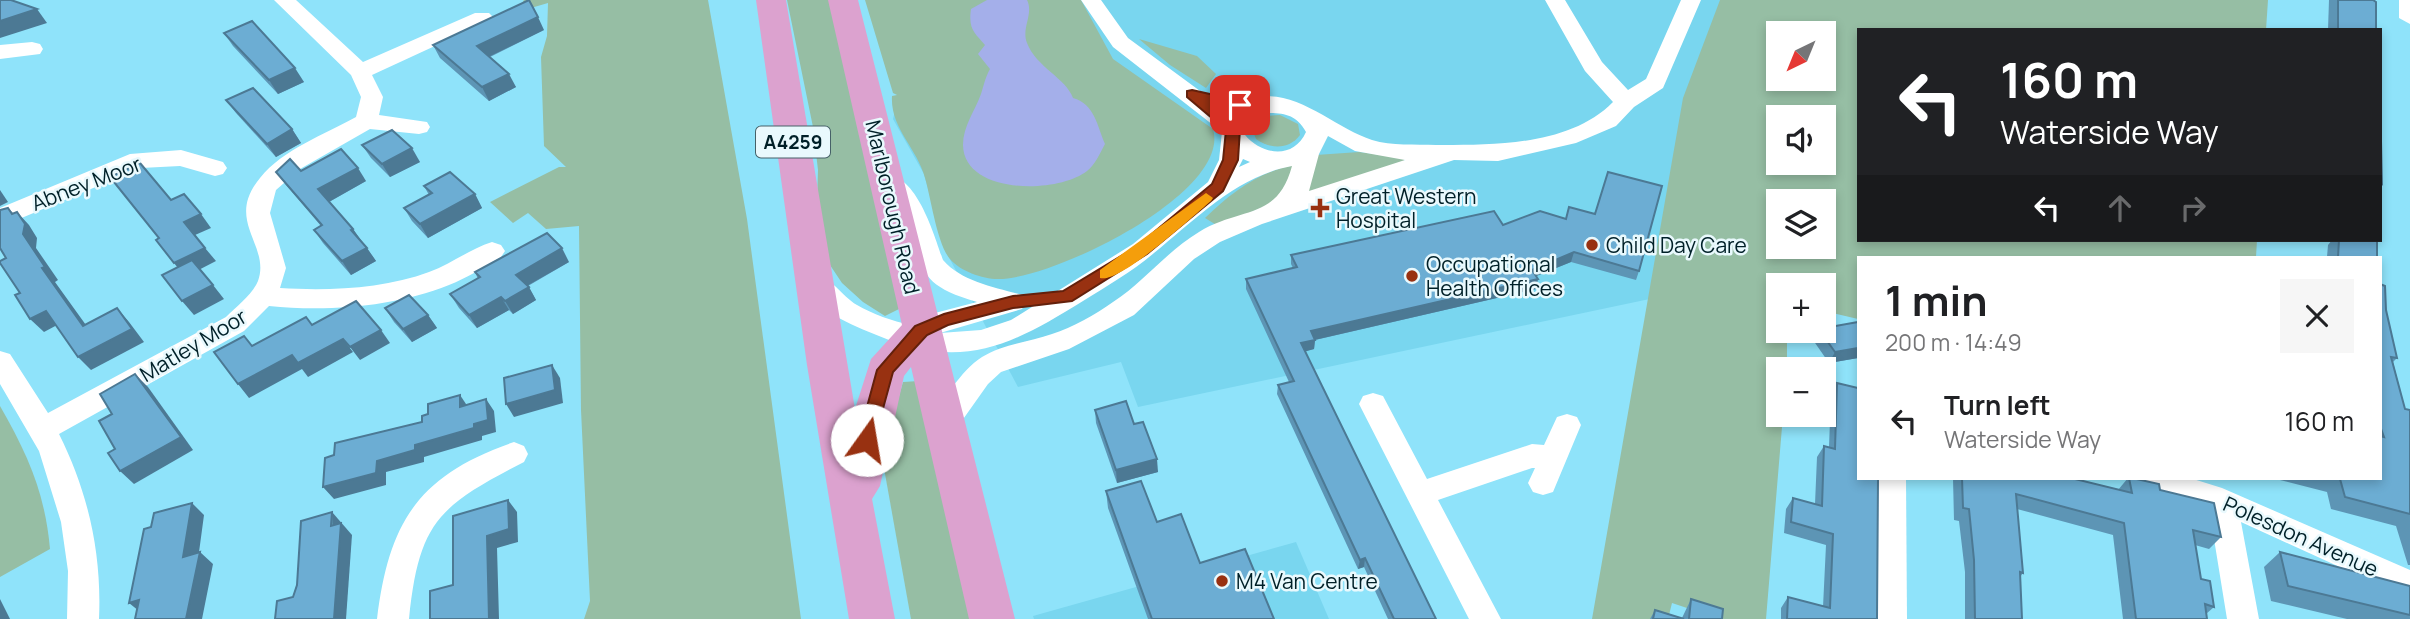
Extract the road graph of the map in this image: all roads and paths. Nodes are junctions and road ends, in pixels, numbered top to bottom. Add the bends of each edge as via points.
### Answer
1 (284, 0) edge
2 (771, 0) edge
3 (843, 0) edge
4 (1091, 0) edge
5 (1555, 0) edge
6 (1691, 0) edge
7 (2409, 0) edge
8 (482, 17) dead end
9 (2410, 18) edge
10 (32, 49) dead end
11 (0, 51) edge
12 (360, 72) junction
13 (1192, 94) junction
14 (1626, 102) junction
15 (1256, 107) junction
16 (1309, 116) junction
17 (366, 121) junction
18 (419, 127) dead end
19 (1233, 133) junction
20 (1363, 146) junction
21 (1310, 150) junction
22 (1446, 155) junction
23 (1275, 160) junction
24 (215, 168) dead end
25 (887, 182) junction
26 (1218, 187) junction
27 (1282, 208) junction
28 (0, 218) edge
29 (492, 251) dead end
30 (814, 283) junction
31 (265, 296) junction
32 (1067, 297) junction
33 (1013, 302) junction
34 (919, 336) junction
35 (0, 361) edge
36 (1373, 404) dead end
37 (944, 424) junction
38 (1567, 425) dead end
39 (43, 429) junction
40 (514, 454) dead end
41 (1891, 480) edge
42 (2158, 480) edge
43 (1422, 493) junction
44 (2221, 500) junction
45 (853, 508) junction
46 (2410, 585) edge
47 (83, 619) edge
48 (393, 619) edge
49 (872, 619) edge
50 (992, 619) edge
51 (1485, 619) edge
52 (1891, 619) edge
53 (2243, 619) edge

1 - 12 street
2 - 30 main road, A4259
3 - 25 main road, Marlborough Road
4 - 13 street via 1102,22 1130,53
5 - 14 street via 1593,66
6 - 14 street via 1661,75
7 - 9 street
8 - 12 street
10 - 11 street
12 - 17 street via 372,97
13 - 15 street
13 - 19 street via 1219,114
14 - 22 street via 1593,130 1546,145
15 - 16 street via 1290,106
15 - 19 street via 1239,117
16 - 20 street
16 - 21 street via 1318,132
17 - 18 street
17 - 31 street, Matley Moor via 283,171 261,195 259,223 273,257 273,278
19 - 23 street via 1251,154
19 - 26 street via 1231,160
20 - 21 street
20 - 22 street
21 - 23 street
21 - 27 street via 1297,191
22 - 27 street
23 - 26 street
24 - 28 street, Abney Moor via 181,158 138,160
25 - 33 street via 914,210 931,264 939,273 970,290
25 - 34 main road, Marlborough Road
26 - 32 street via 1142,250
27 - 37 street via 1203,241 1125,307 1090,328 991,365
29 - 31 street, Matley Moor via 446,276 405,288 294,300
30 - 34 street via 847,312
30 - 45 main road, A4259
31 - 39 street, Matley Moor via 235,324
32 - 33 street
32 - 34 street via 1020,327 991,338 950,343
33 - 34 street via 944,320
34 - 37 main road, Marlborough Road
34 - 45 main road via 885,370
35 - 39 street
36 - 43 street
37 - 50 main road, Marlborough Road
38 - 43 street via 1549,470 1532,456
39 - 47 street via 64,476 78,532
40 - 48 street via 463,478 428,508 414,527 403,550
41 - 52 street
42 - 44 street, Polesdon Avenue
43 - 51 street
44 - 46 street, Polesdon Avenue
44 - 53 street
45 - 49 main road, A4259

